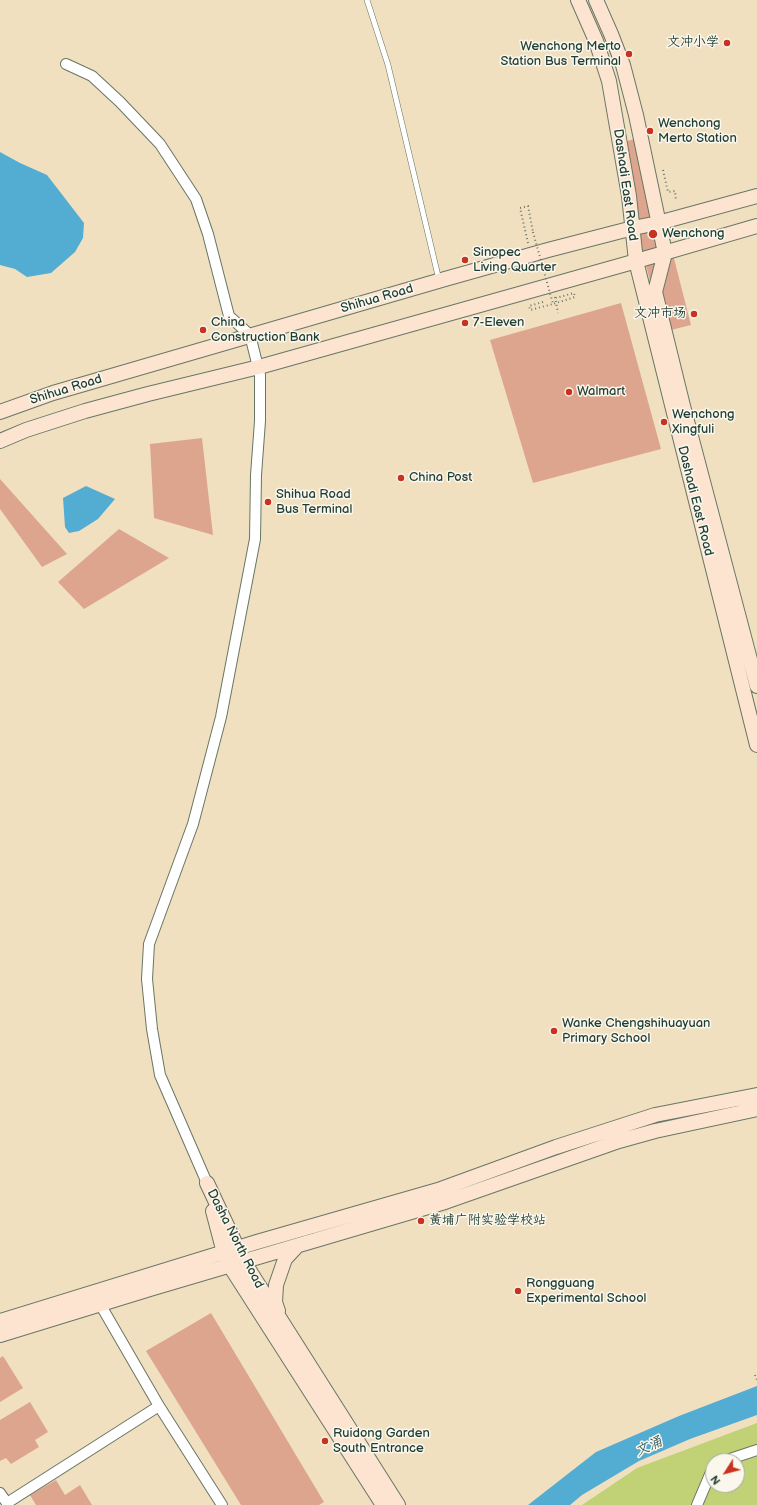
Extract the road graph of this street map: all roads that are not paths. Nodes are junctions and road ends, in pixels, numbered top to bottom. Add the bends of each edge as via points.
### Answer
1 (367, 0) edge
2 (578, 0) edge
3 (596, 0) edge
4 (66, 64) dead end
5 (636, 115) junction
6 (616, 119) junction
7 (757, 196) edge
8 (658, 223) junction
9 (757, 226) edge
10 (633, 228) junction
11 (665, 253) junction
12 (636, 261) junction
13 (440, 281) junction
14 (250, 335) junction
15 (259, 367) junction
16 (0, 412) edge
17 (0, 441) edge
18 (757, 686) edge
19 (757, 745) edge
20 (757, 1094) edge
21 (757, 1109) edge
22 (206, 1183) junction
23 (298, 1245) junction
24 (238, 1248) junction
25 (224, 1253) junction
26 (244, 1262) junction
27 (230, 1266) junction
28 (96, 1291) junction
29 (100, 1304) junction
30 (279, 1317) junction
31 (0, 1321) edge
32 (0, 1335) edge
33 (159, 1406) junction
34 (757, 1450) edge
35 (745, 1454) edge
36 (705, 1486) edge
37 (0, 1493) edge
38 (222, 1505) edge
39 (383, 1505) edge
40 (398, 1505) edge
41 (697, 1505) edge

1 - 13 lane via 388,65
2 - 6 street, Dashadi East Road via 596,41 609,81
3 - 5 street, Dashadi East Road via 623,65
4 - 14 street via 92,76 160,144 196,199 208,234 229,316
5 - 6 street
5 - 8 street, Dashadi East Road
6 - 10 street, Dashadi East Road
7 - 8 street, Shihua Road
8 - 10 street, Shihua Road
8 - 11 street, Dashadi East Road
9 - 11 street, Shihua Road
10 - 12 street, Dashadi East Road
10 - 13 street, Shihua Road
11 - 12 street, Shihua Road
11 - 18 street, Dashadi East Road via 655,292
12 - 15 street, Shihua Road
12 - 19 street, Dashadi East Road
13 - 14 street, Shihua Road
14 - 15 street
14 - 16 street, Shihua Road via 52,393
15 - 17 street, Shihua Road via 92,410 26,430
15 - 22 street via 261,395 255,539 215,740 193,824 149,944 147,979 160,1075
20 - 24 street via 655,1115 556,1147 438,1190
21 - 23 street via 619,1141 445,1202
22 - 24 street, Dasha North Road
22 - 25 street, Dasha North Road
23 - 26 street
23 - 30 street via 285,1258 276,1285 275,1302
24 - 25 street
24 - 26 street, Dasha North Road
25 - 27 street, Dasha North Road
25 - 28 street
26 - 27 street
26 - 30 street, Dasha North Road
27 - 29 street
27 - 39 street, Dasha North Road
28 - 29 street
28 - 31 street
29 - 32 street
29 - 33 street
30 - 40 street, Dasha North Road
33 - 37 street via 7,1503
33 - 38 street
34 - 35 street
36 - 41 street

